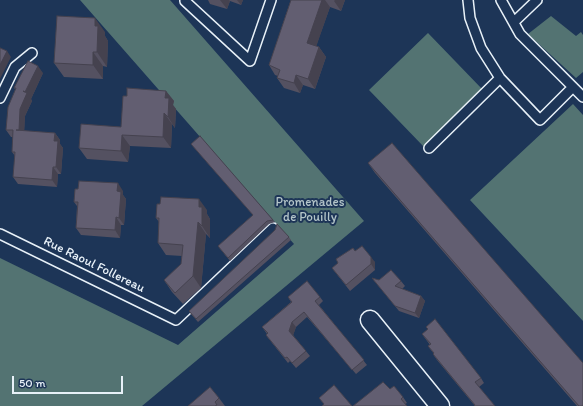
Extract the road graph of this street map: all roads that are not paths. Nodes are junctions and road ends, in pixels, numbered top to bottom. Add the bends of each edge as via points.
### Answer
1 (271, 0) edge
2 (468, 0) edge
3 (501, 0) edge
4 (537, 0) edge
5 (185, 1) edge
6 (514, 22) junction
7 (32, 53) dead end
8 (500, 78) junction
9 (580, 92) edge
10 (0, 98) edge
11 (430, 148) dead end
12 (273, 228) dead end
13 (0, 234) edge
14 (370, 320) dead end
15 (440, 406) edge

1 - 5 lane via 250,61
2 - 8 lane via 470,18 481,48
3 - 6 lane
4 - 6 lane
6 - 9 lane via 520,34
7 - 10 lane via 15,67
8 - 9 lane via 540,120
8 - 11 lane
12 - 13 lane, Rue Raoul Follereau via 176,320
14 - 15 street

